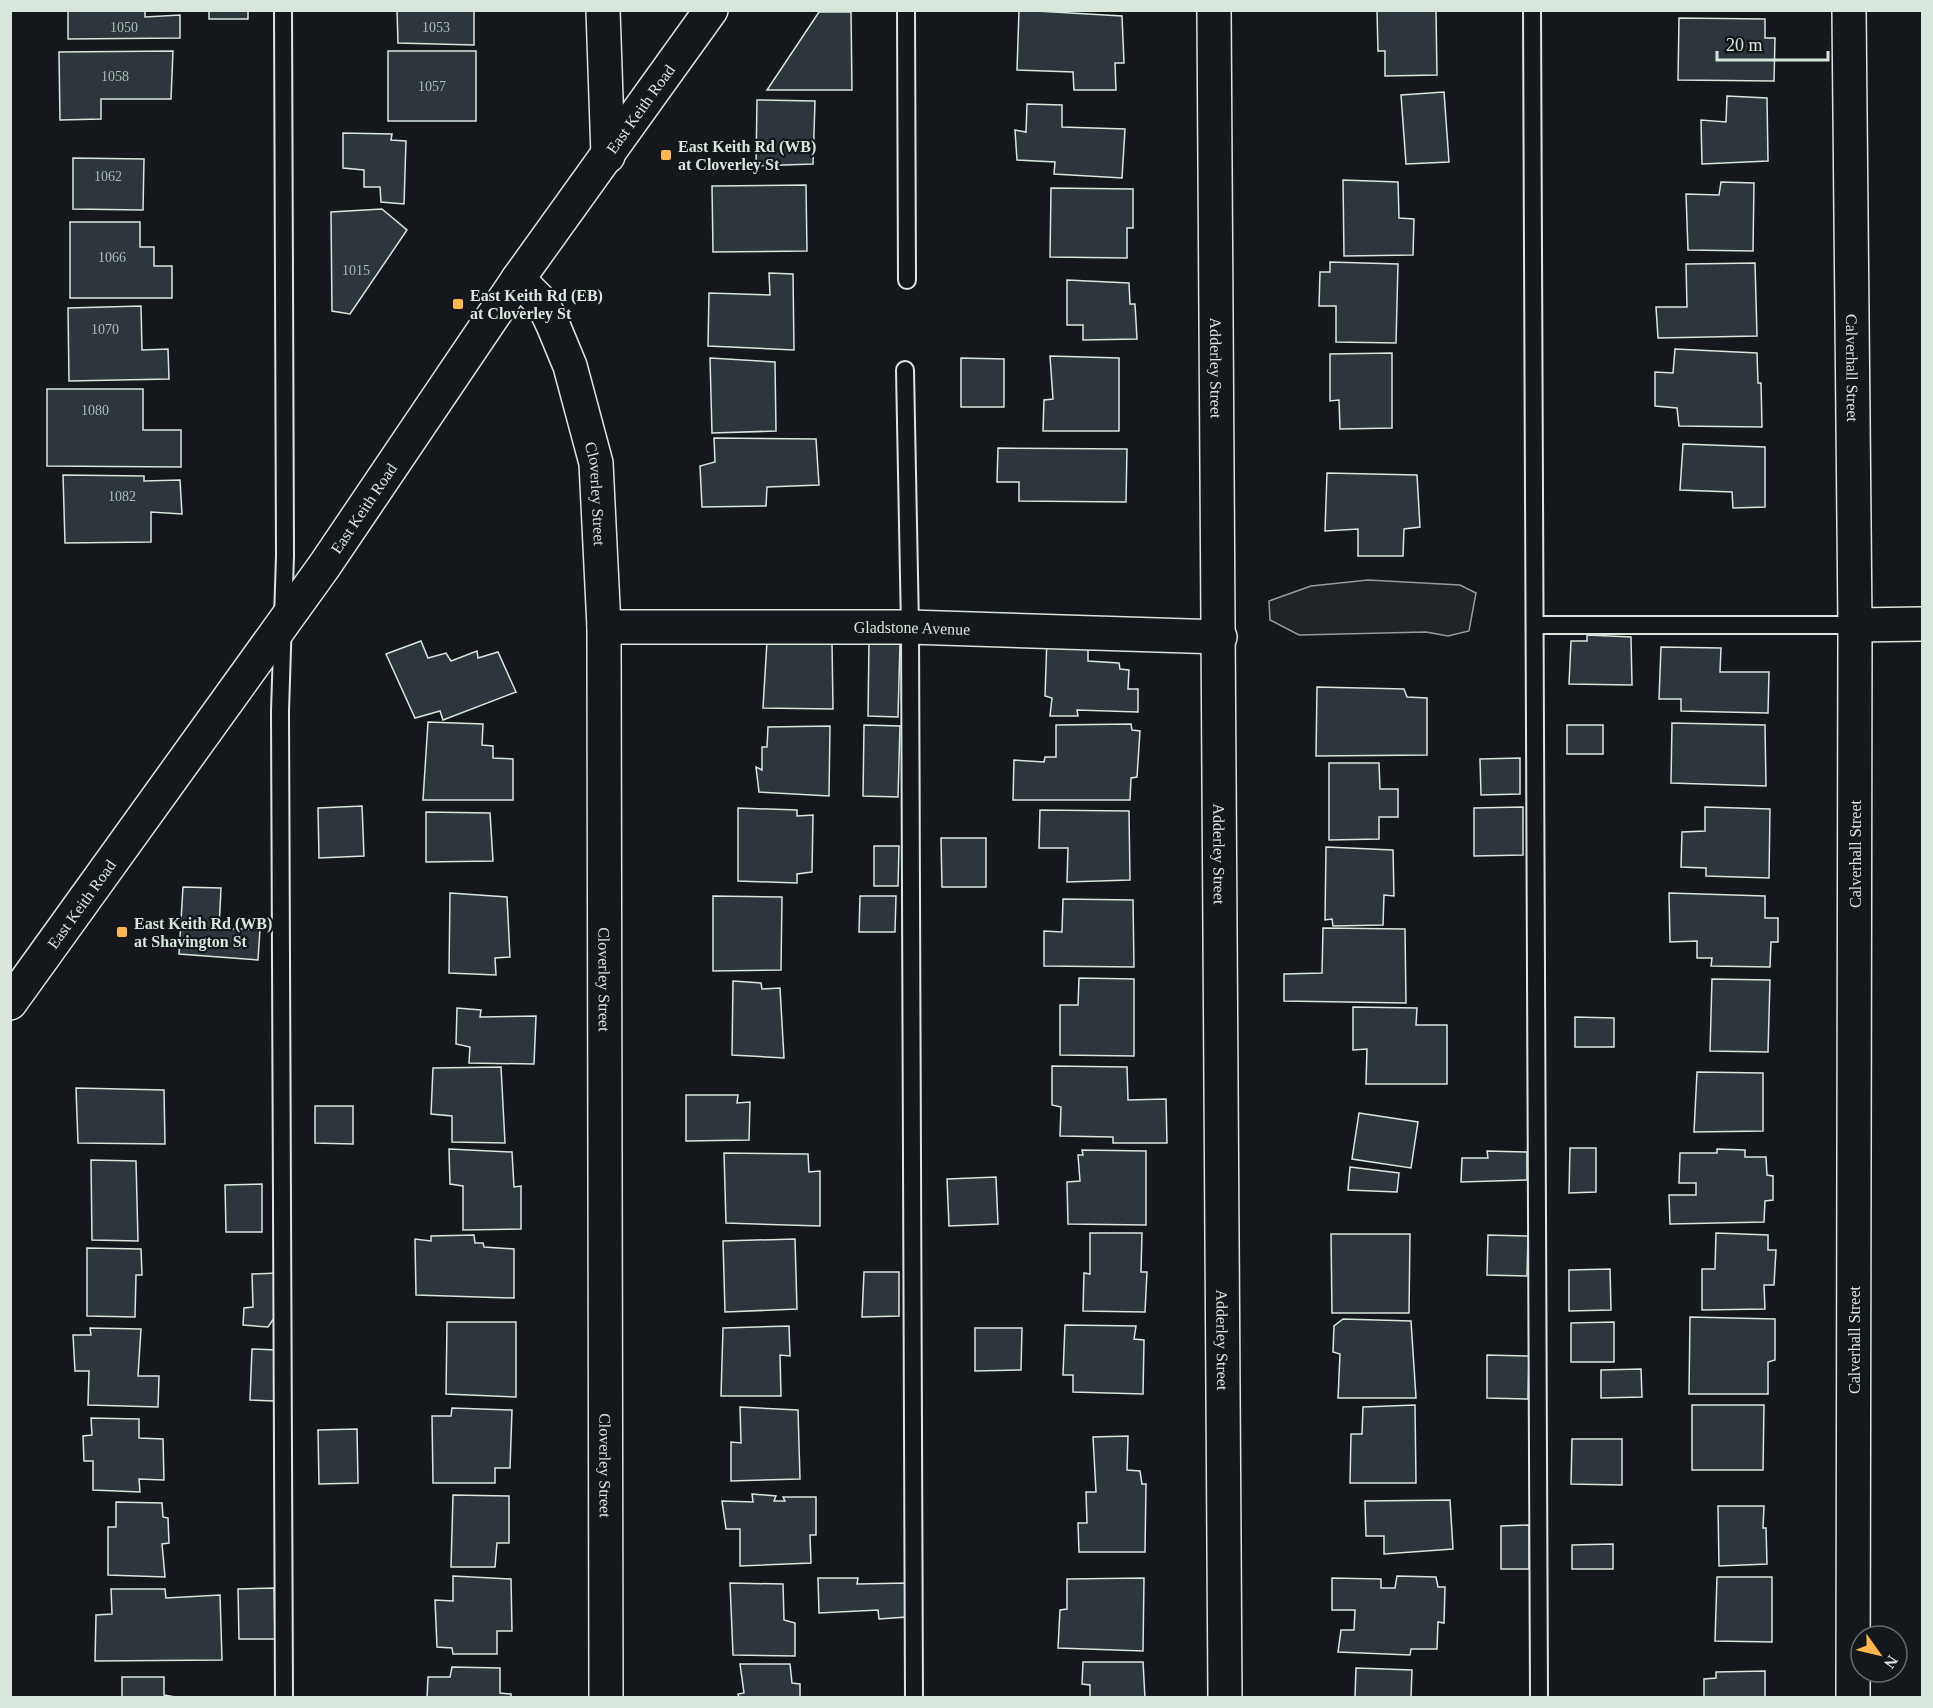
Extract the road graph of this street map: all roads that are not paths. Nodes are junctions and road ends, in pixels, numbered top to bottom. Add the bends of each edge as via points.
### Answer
1 (283, 10) edge
2 (603, 10) edge
3 (711, 10) edge
4 (906, 10) edge
5 (1214, 10) edge
6 (1532, 10) edge
7 (1849, 10) edge
8 (608, 156) junction
9 (518, 279) junction
10 (907, 280) dead end
11 (905, 370) dead end
12 (284, 621) junction
13 (1923, 624) edge
14 (1536, 625) junction
15 (1856, 625) junction
16 (604, 627) junction
17 (910, 627) junction
18 (1220, 637) junction
19 (10, 1003) edge
20 (284, 1698) edge
21 (606, 1698) edge
22 (914, 1698) edge
23 (1225, 1698) edge
24 (1539, 1698) edge
25 (1853, 1698) edge

1 - 12 lane
2 - 8 street
3 - 8 street, East Keith Road
4 - 10 lane
5 - 18 street, Adderley Street
6 - 14 lane
7 - 15 street, Calverhall Street
8 - 9 street, East Keith Road
9 - 12 street, East Keith Road
9 - 16 street, Cloverley Street via 543,303 553,325 570,366 596,463
11 - 17 lane
12 - 19 street, East Keith Road
12 - 20 lane via 280,711
13 - 15 street
14 - 15 lane
14 - 24 lane
15 - 25 street, Calverhall Street
16 - 17 street, Gladstone Avenue
16 - 21 street, Cloverley Street
17 - 18 street, Gladstone Avenue
17 - 22 lane
18 - 23 street, Adderley Street

